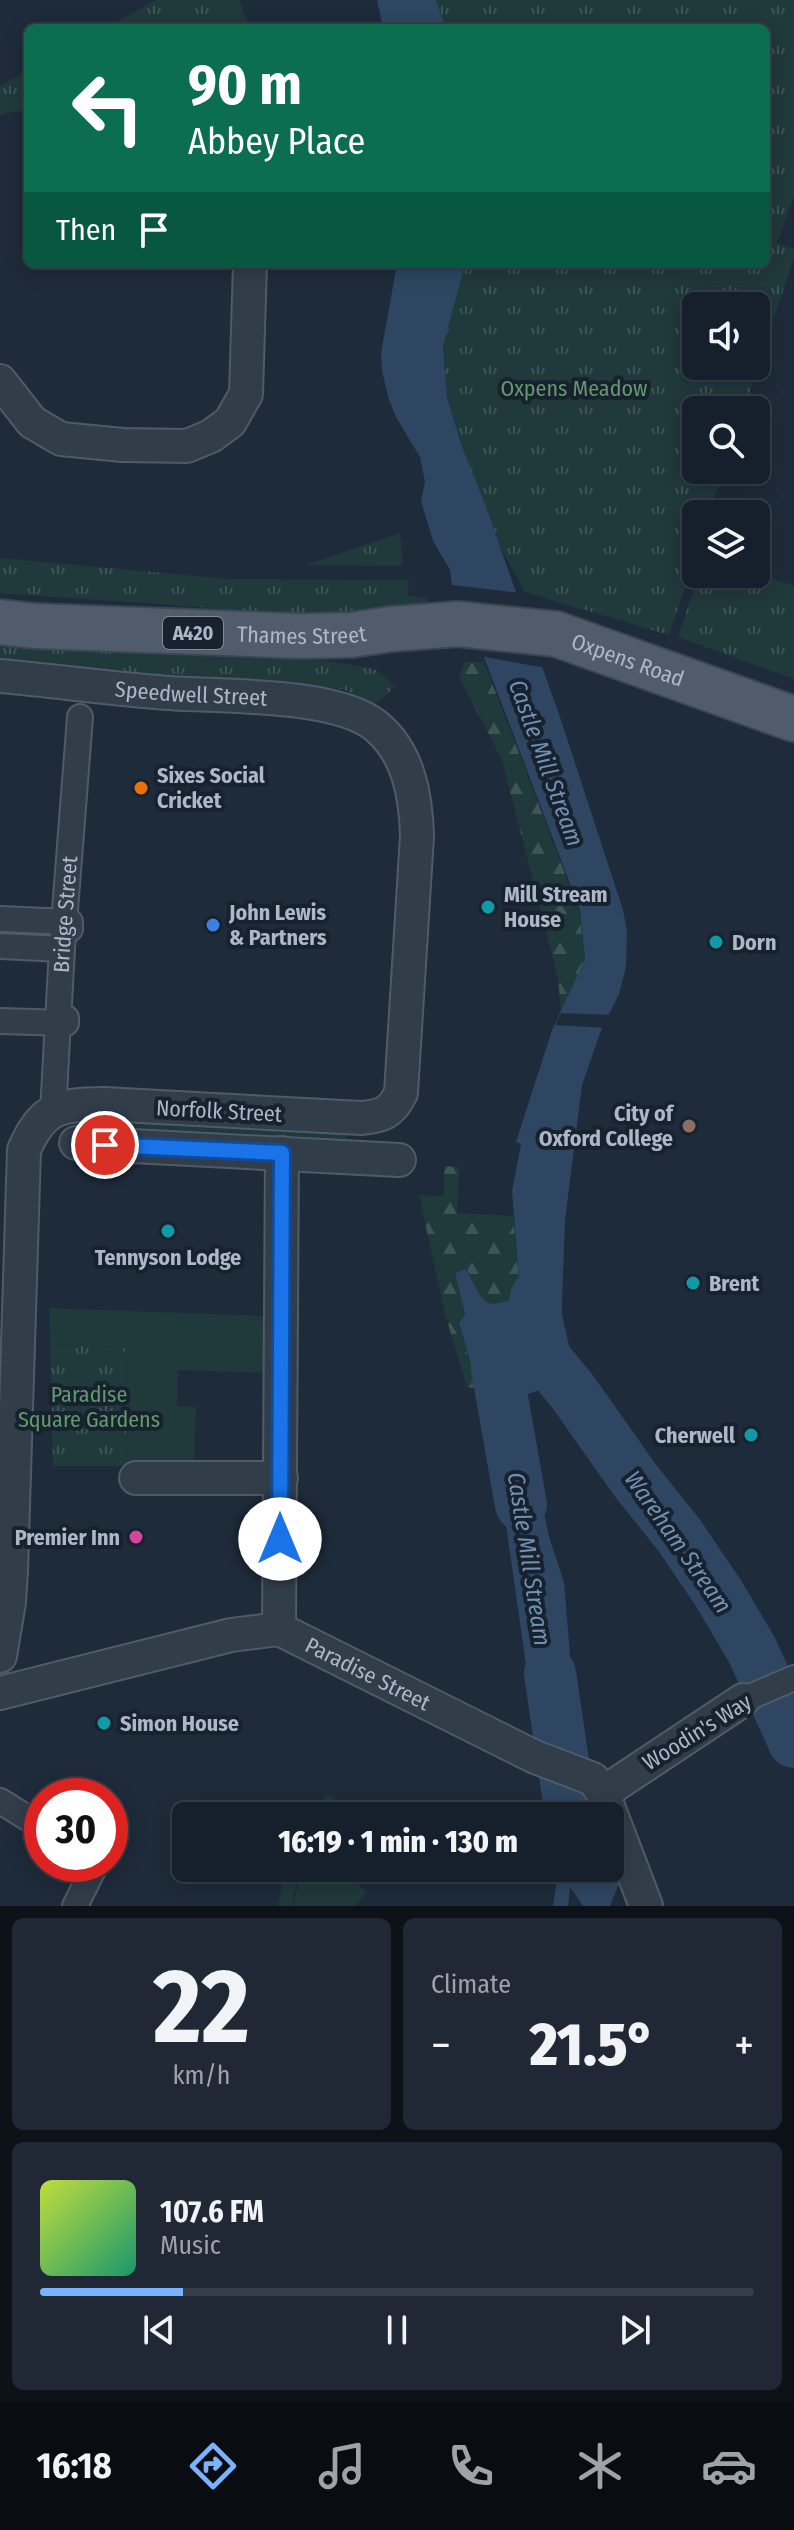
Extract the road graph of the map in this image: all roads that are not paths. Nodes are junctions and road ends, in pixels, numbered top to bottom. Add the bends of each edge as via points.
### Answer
1 (250, 268) edge
2 (0, 381) edge
3 (0, 622) edge
4 (458, 624) joint
5 (0, 676) edge
6 (80, 717) dead end
7 (794, 719) edge
8 (376, 726) joint
9 (75, 828) dead end
10 (0, 919) edge
11 (67, 922) junction
12 (0, 946) edge
13 (62, 949) junction
14 (0, 1021) edge
15 (53, 1112) junction
16 (76, 1143) dead end
17 (282, 1153) junction
18 (399, 1160) dead end
19 (136, 1478) dead end
20 (281, 1478) junction
21 (4, 1600) edge
22 (279, 1629) junction
23 (0, 1656) edge
24 (793, 1678) edge
25 (0, 1693) edge
26 (743, 1700) joint
27 (598, 1786) junction
28 (0, 1801) edge
29 (24, 1816) edge
30 (87, 1882) edge
31 (75, 1906) edge
32 (646, 1906) edge

1 - 2 street via 246,394 230,422 211,436 187,446 61,439 32,422
3 - 4 main road, Thames Street / A420 via 300,636
4 - 7 main road, Oxpens Road / A420 via 556,634
5 - 8 street, Speedwell Street via 298,701 342,708
6 - 11 street, Bridge Street
8 - 15 street, Norfolk Street via 409,773 417,807 401,1093 393,1109 361,1118 104,1104 70,1105
9 - 11 street, Bridge Street
10 - 11 street
11 - 13 street, Bridge Street
11 - 14 street via 66,1023
12 - 13 street
13 - 15 street, Bridge Street
15 - 21 street via 42,1118 24,1150
16 - 17 street
17 - 18 street
17 - 20 street
19 - 20 street
20 - 22 street
21 - 23 street
22 - 25 street, Paradise Street via 231,1635
22 - 27 street, Paradise Street
24 - 26 street, Woodin's Way
26 - 27 street, Woodin's Way
27 - 32 street
28 - 29 street
30 - 31 street

